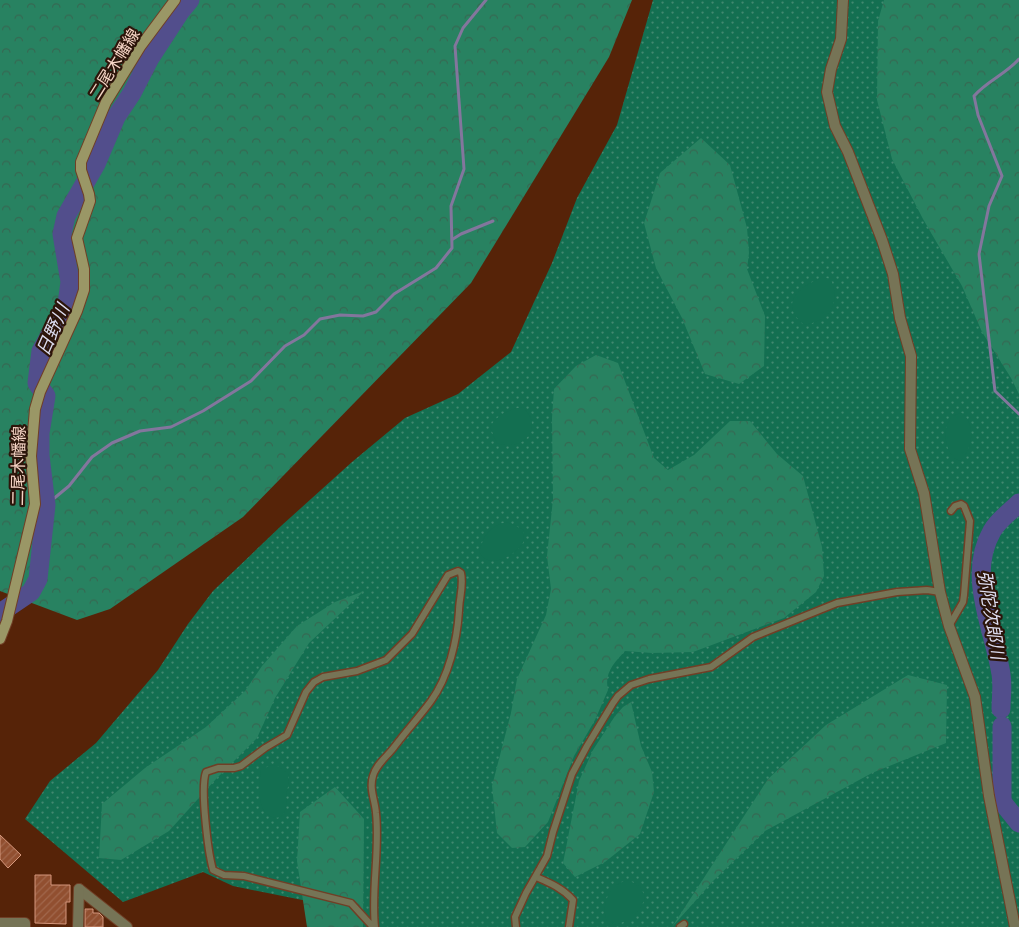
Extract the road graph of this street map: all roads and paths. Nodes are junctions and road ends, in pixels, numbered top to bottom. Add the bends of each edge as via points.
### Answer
1 (175, 0) edge
2 (843, 0) edge
3 (951, 511) dead end
4 (940, 592) junction
5 (949, 626) junction
6 (0, 639) edge
7 (536, 877) junction
8 (0, 923) edge
9 (25, 927) edge
10 (78, 927) edge
11 (127, 927) edge
12 (374, 927) edge
13 (516, 927) edge
14 (569, 927) edge
15 (1016, 927) edge

1 - 6 main road, 二尾木幡線 via 140,47 106,102 81,162 90,194 78,238 84,290 35,409 30,456 35,504 8,621
2 - 4 street via 841,39 827,92 834,126 882,237 893,274 900,318 911,356 910,449 924,493
3 - 5 lane via 960,504 964,506 970,521 963,602
4 - 5 street
4 - 7 lane via 897,592 837,603 753,637 711,667 631,685 618,696 572,774 548,856
5 - 15 street via 975,697 989,796
7 - 13 lane via 516,916
7 - 14 lane via 555,885 573,900
8 - 9 street via 25,923
10 - 11 street via 79,889
12 - 12 lane via 377,826 371,781 380,763 432,700 449,663 462,583 458,571 448,575 412,634 386,660 314,682 306,692 287,735 241,766 206,772 203,780 213,870 351,903

